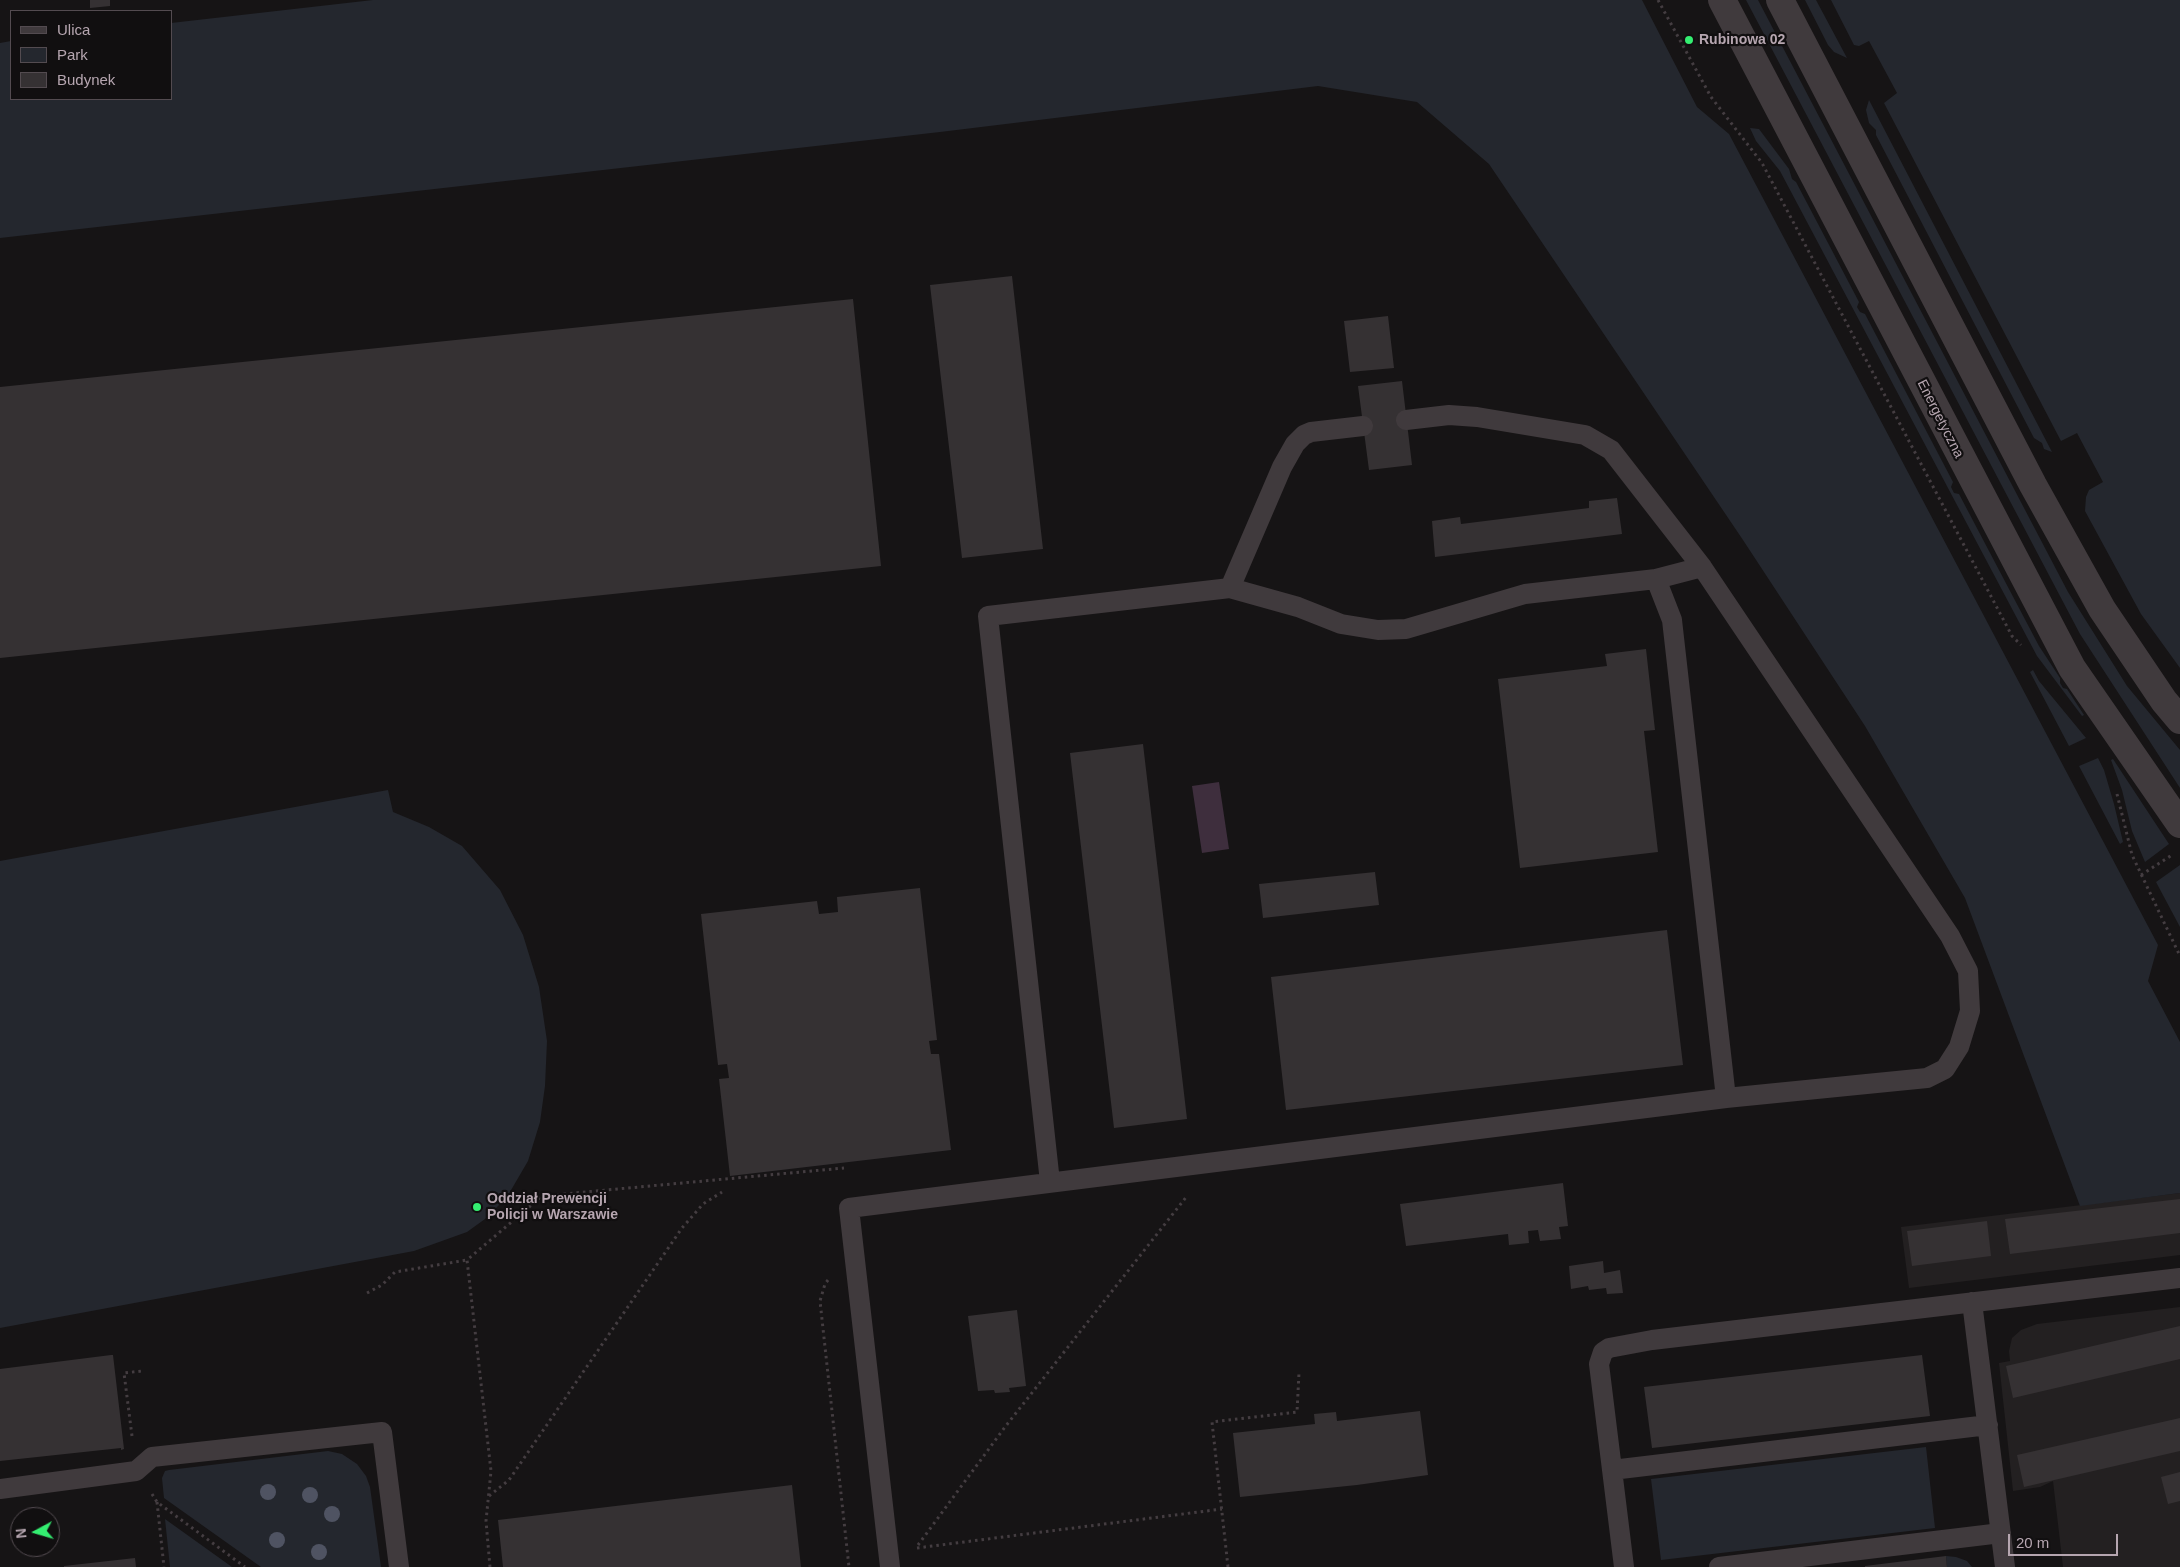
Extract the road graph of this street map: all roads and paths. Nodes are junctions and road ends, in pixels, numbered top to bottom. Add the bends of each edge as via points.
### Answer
1 (1658, 0) edge
2 (1722, 0) edge
3 (1780, 0) edge
4 (1406, 420) dead end
5 (1363, 426) dead end
6 (1702, 567) junction
7 (1656, 580) junction
8 (1230, 588) junction
9 (2012, 636) dead end
10 (2180, 720) edge
11 (2180, 824) edge
12 (2180, 850) edge
13 (2180, 956) edge
14 (1726, 1098) junction
15 (1212, 1163) junction
16 (844, 1168) dead end
17 (1050, 1182) junction
18 (722, 1192) dead end
19 (854, 1257) junction
20 (467, 1260) junction
21 (2180, 1278) edge
22 (367, 1293) dead end
23 (1972, 1302) junction
24 (1299, 1374) dead end
25 (1988, 1426) junction
26 (1612, 1470) junction
27 (0, 1488) edge
28 (488, 1496) junction
29 (1222, 1509) junction
30 (2001, 1533) junction
31 (164, 1567) edge
32 (245, 1567) edge
33 (399, 1567) edge
34 (490, 1567) edge
35 (849, 1567) edge
36 (890, 1567) edge
37 (1228, 1567) edge
38 (1624, 1567) edge
39 (1719, 1567) edge
40 (2005, 1567) edge

1 - 9 path via 1711,97 1762,163
2 - 11 street, Energetyczna via 2067,660
3 - 10 street via 2102,610
4 - 6 lane via 1449,415 1477,417 1585,435 1611,450
5 - 8 lane via 1311,432 1295,444
6 - 7 lane
6 - 14 lane via 1950,936 1968,971 1970,1011 1959,1047 1945,1069 1927,1078
7 - 8 lane via 1525,594 1406,629 1378,630 1341,624 1298,607
7 - 14 lane via 1672,620
8 - 17 lane via 988,616
12 - 13 path via 2141,875
14 - 15 lane
15 - 17 lane
15 - 29 path via 1005,1427 916,1548
16 - 20 path via 542,1196
17 - 19 lane via 849,1208
18 - 28 path via 703,1204 682,1228 509,1480
19 - 35 path via 825,1284 820,1301
19 - 36 lane
20 - 22 path via 395,1272
20 - 28 path via 491,1471
21 - 23 lane
23 - 25 lane
23 - 26 lane via 1620,1344 1609,1348 1602,1352 1600,1364
24 - 29 path via 1298,1412 1212,1422
25 - 26 lane
25 - 30 lane
26 - 38 lane
27 - 33 lane via 136,1471 152,1457 382,1432
28 - 34 path via 486,1521
29 - 37 path
30 - 39 lane
30 - 40 lane
31 - 32 path via 157,1502

